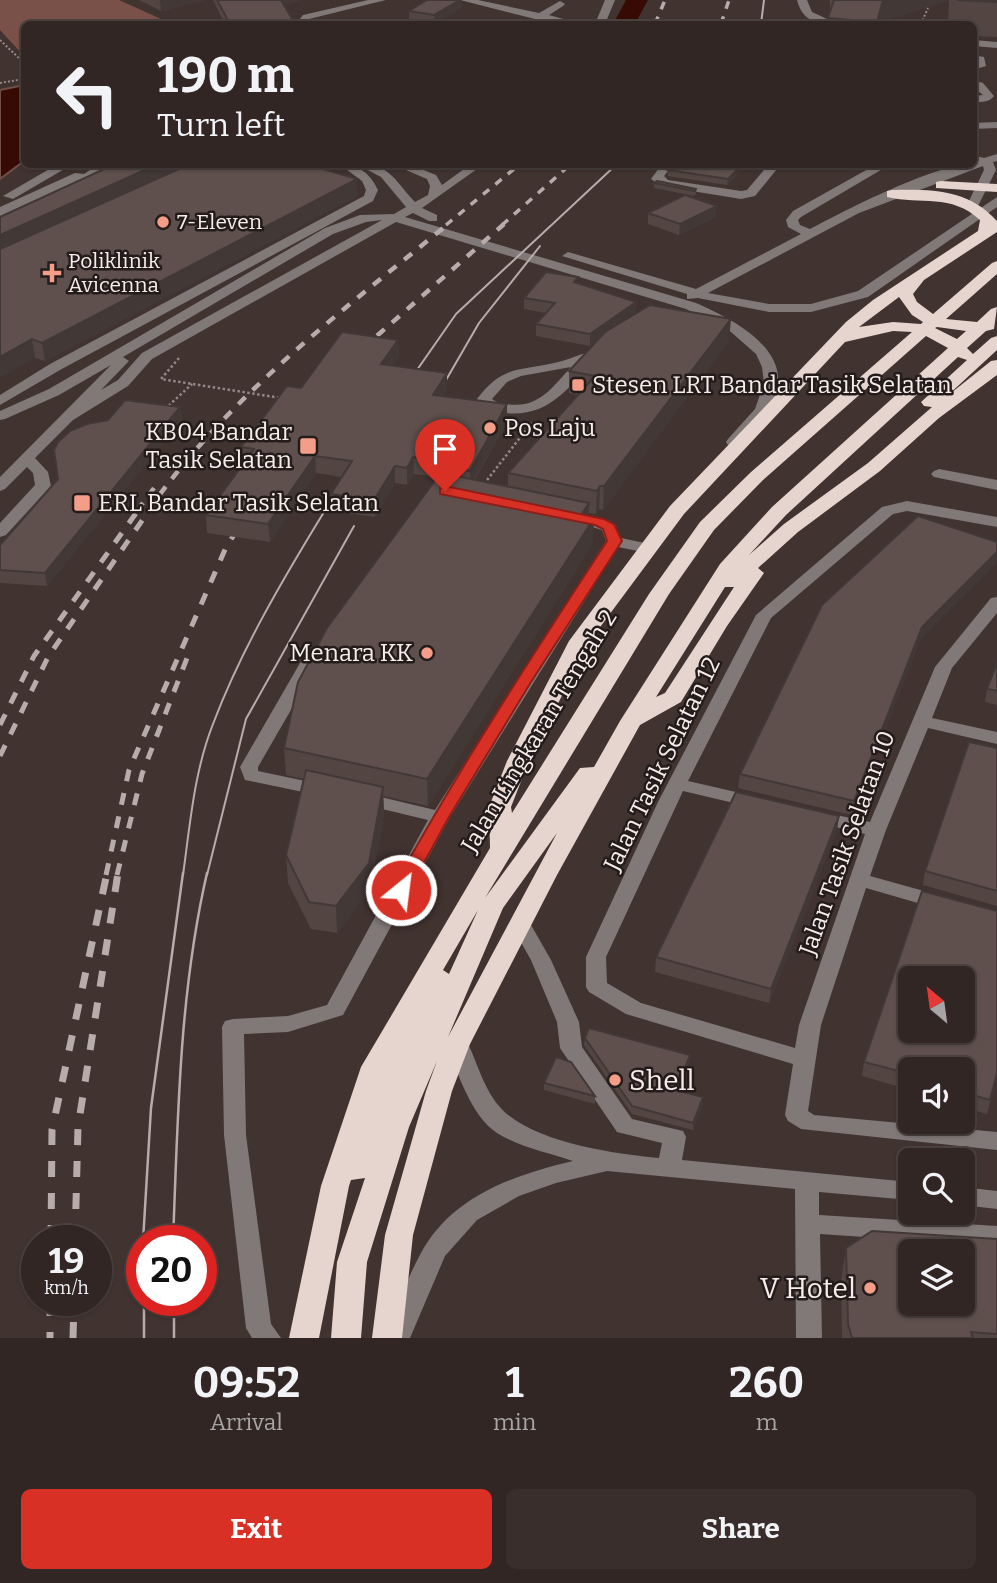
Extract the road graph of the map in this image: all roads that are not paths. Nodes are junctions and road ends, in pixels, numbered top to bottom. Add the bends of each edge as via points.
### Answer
1 (381, 0) edge
2 (465, 0) edge
3 (610, 0) edge
4 (802, 0) edge
5 (560, 4) dead end
6 (539, 17) junction
7 (303, 21) edge
8 (560, 21) edge
9 (601, 21) edge
10 (822, 21) edge
11 (977, 43) edge
12 (997, 45) edge
13 (977, 86) edge
14 (984, 90) junction
15 (997, 90) edge
16 (977, 99) edge
17 (997, 125) edge
18 (977, 126) edge
19 (991, 161) edge
20 (61, 168) edge
21 (96, 168) edge
22 (99, 168) edge
23 (350, 168) edge
24 (374, 168) edge
25 (395, 168) edge
26 (409, 168) edge
27 (472, 168) edge
28 (474, 168) edge
29 (665, 168) edge
30 (772, 168) edge
31 (879, 168) edge
32 (969, 168) edge
33 (420, 172) junction
34 (918, 184) junction
35 (361, 187) dead end
36 (990, 188) edge
37 (892, 194) junction
38 (433, 197) junction
39 (0, 201) edge
40 (997, 201) edge
41 (973, 205) junction
42 (35, 210) edge
43 (0, 212) edge
44 (991, 230) edge
45 (329, 231) junction
46 (813, 234) junction
47 (265, 253) junction
48 (997, 266) edge
49 (919, 277) junction
50 (997, 278) edge
51 (599, 285) dead end
52 (997, 312) edge
53 (997, 325) edge
54 (840, 339) junction
55 (997, 341) edge
56 (140, 343) junction
57 (590, 354) joint
58 (997, 365) edge
59 (969, 366) junction
60 (0, 401) edge
61 (0, 416) edge
62 (70, 416) junction
63 (26, 457) junction
64 (939, 474) dead end
65 (997, 485) edge
66 (0, 486) edge
67 (677, 510) junction
68 (559, 513) edge
69 (997, 522) edge
70 (0, 532) edge
71 (614, 541) junction
72 (648, 548) junction
73 (997, 602) edge
74 (989, 620) edge
75 (317, 649) edge
76 (631, 721) junction
77 (920, 721) junction
78 (997, 738) edge
79 (677, 784) junction
80 (770, 806) edge
81 (796, 812) edge
82 (440, 817) junction
83 (876, 831) junction
84 (502, 848) junction
85 (858, 879) junction
86 (963, 908) edge
87 (520, 923) junction
88 (457, 1044) junction
89 (804, 1059) junction
90 (997, 1140) edge
91 (607, 1162) junction
92 (669, 1166) junction
93 (807, 1180) junction
94 (898, 1190) edge
95 (975, 1197) edge
96 (997, 1200) edge
97 (807, 1224) junction
98 (997, 1236) edge
99 (268, 1338) edge
100 (303, 1338) edge
101 (315, 1338) edge
102 (346, 1338) edge
103 (387, 1338) edge
104 (397, 1338) edge
105 (809, 1338) edge

1 - 7 street
2 - 6 street
3 - 9 street
4 - 10 street via 814,19
5 - 6 street
6 - 8 street
11 - 12 street
13 - 14 street
14 - 15 street
14 - 16 street via 988,98
17 - 18 street
19 - 36 street
20 - 39 street
21 - 43 street
22 - 42 street
23 - 47 street via 367,179 372,190 369,198
24 - 40 street via 392,179 405,202 423,215 720,300 769,308 819,307 863,294
25 - 35 street
26 - 33 street
27 - 33 street via 460,173
28 - 38 street
29 - 30 street via 657,179 741,195 751,192
31 - 46 street via 797,214 792,220 794,227
32 - 34 street
33 - 38 street via 432,177 436,186
34 - 36 highway
34 - 37 street
36 - 41 street
37 - 41 highway via 948,196
37 - 46 street
38 - 62 street via 147,356 123,383
41 - 44 highway via 988,219
44 - 49 highway
45 - 47 street
45 - 56 street
45 - 67 street via 364,218 395,217 691,306 732,326 756,346 771,370 767,402
46 - 51 street via 662,310
47 - 60 street
48 - 84 highway, Jalan Lingkaran Tengah 2 via 757,476 707,526 651,605
49 - 53 highway via 905,294 919,314 940,322
49 - 54 highway via 879,303
50 - 101 highway via 729,504 673,572 475,901 370,1125 325,1263
52 - 76 highway via 779,511 727,568
54 - 59 highway via 904,325 931,331 957,346 969,358
54 - 67 highway
55 - 59 highway
56 - 61 street via 54,392
56 - 62 street
57 - 57 street via 534,408 486,404 484,399 502,379 518,372 557,368
58 - 102 highway via 874,467 791,528 719,593 492,906 395,1126 352,1262
59 - 76 highway via 858,467 753,573 673,697
62 - 63 street
63 - 66 street
63 - 70 street via 40,472 43,486
64 - 65 street
67 - 72 highway
68 - 71 street via 609,527
69 - 79 street, Jalan Tasik Selatan 12 via 906,506 888,510 764,615
71 - 72 street
71 - 82 street
72 - 84 highway via 579,642 518,761 500,807
73 - 74 street, Jalan Tasik Selatan 10
74 - 77 street, Jalan Tasik Selatan 10 via 944,667
75 - 82 street via 248,772
76 - 87 highway
77 - 78 street
77 - 83 street, Jalan Tasik Selatan 10
79 - 80 street
79 - 89 street, Jalan Tasik Selatan 12 via 596,957 597,987 634,1009
81 - 83 street
82 - 99 street via 335,1010 288,1024 233,1027 235,1135 259,1328
83 - 85 street, Jalan Tasik Selatan 10
84 - 100 highway, Jalan Lingkaran Tengah 2 via 374,1067 335,1186
85 - 86 street
85 - 89 street, Jalan Tasik Selatan 10 via 810,1025
87 - 88 highway
87 - 92 street via 568,1022 571,1048 625,1126 675,1137
88 - 91 street via 474,1084 504,1126
88 - 103 highway via 439,1091 399,1236
89 - 90 street, Jalan Tasik Selatan 10 via 796,1115 802,1121
91 - 92 street
91 - 104 street via 546,1175 482,1202 453,1226 435,1251
92 - 93 street
93 - 94 street
93 - 97 street
95 - 96 street
97 - 98 street
97 - 105 street

